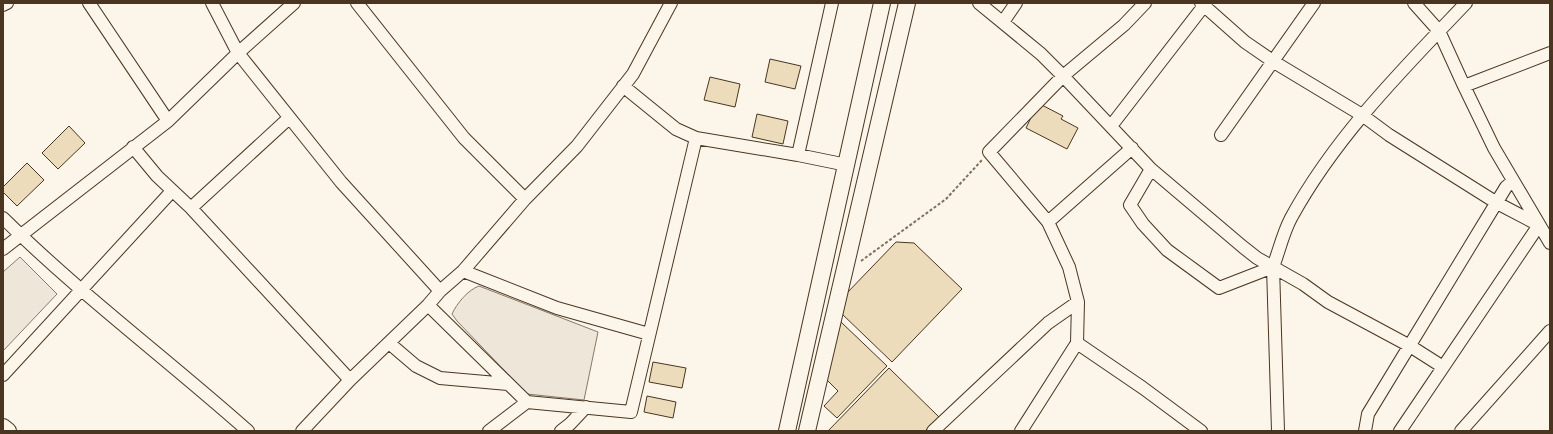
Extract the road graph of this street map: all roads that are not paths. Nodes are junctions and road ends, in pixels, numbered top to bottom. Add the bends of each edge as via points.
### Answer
1 (7, 3) edge
2 (89, 3) edge
3 (212, 3) edge
4 (294, 3) edge
5 (357, 3) edge
6 (671, 3) edge
7 (832, 3) edge
8 (882, 3) edge
9 (907, 3) edge
10 (979, 3) edge
11 (1016, 3) edge
12 (1145, 3) edge
13 (1314, 3) edge
14 (1414, 3) edge
15 (1466, 3) edge
16 (1204, 4) edge
17 (3, 5) edge
18 (1004, 22) junction
19 (1440, 31) junction
20 (238, 53) junction
21 (1550, 53) edge
22 (1274, 62) junction
23 (1063, 76) junction
24 (623, 86) junction
25 (1464, 86) junction
26 (1362, 116) junction
27 (289, 118) junction
28 (168, 121) junction
29 (1110, 126) junction
30 (1221, 135) dead end
31 (696, 138) junction
32 (133, 147) junction
33 (1132, 148) junction
34 (798, 155) junction
35 (847, 165) junction
36 (1151, 169) junction
37 (1513, 181) junction
38 (172, 191) junction
39 (525, 199) junction
40 (1497, 203) junction
41 (191, 208) junction
42 (3, 218) edge
43 (1048, 222) junction
44 (1539, 225) junction
45 (20, 235) junction
46 (1550, 243) edge
47 (3, 249) edge
48 (1273, 267) junction
49 (463, 271) junction
50 (81, 289) junction
51 (440, 291) junction
52 (1078, 302) junction
53 (428, 305) junction
54 (1550, 331) edge
55 (649, 334) junction
56 (389, 343) junction
57 (1077, 343) junction
58 (1410, 346) junction
59 (1443, 367) junction
60 (3, 375) edge
61 (350, 380) junction
62 (508, 384) junction
63 (527, 402) junction
64 (586, 407) junction
65 (3, 427) edge
66 (8, 431) edge
67 (248, 431) edge
68 (302, 431) edge
69 (489, 431) edge
70 (561, 431) edge
71 (787, 431) edge
72 (807, 431) edge
73 (933, 431) edge
74 (1021, 431) edge
75 (1201, 431) edge
76 (1278, 431) edge
77 (1365, 431) edge
78 (1400, 431) edge
79 (1461, 431) edge

1 - 17 street
2 - 28 street
3 - 20 street
4 - 20 street
5 - 39 street via 464,138
6 - 24 street via 633,74
7 - 34 street
8 - 35 main road
9 - 72 main road
10 - 18 street
11 - 18 street
12 - 23 street via 1124,25
13 - 22 street
14 - 19 street
15 - 19 street
16 - 22 street via 1245,42
16 - 29 street
18 - 23 street
19 - 25 street
19 - 26 street
20 - 27 street
20 - 28 street
21 - 25 street
22 - 26 street
22 - 30 street
23 - 29 street
23 - 43 street via 989,152
24 - 31 street via 676,129
24 - 39 street via 577,146
25 - 37 street
26 - 40 street via 1389,136
26 - 48 street via 1319,171 1290,220
27 - 41 street
27 - 51 street via 341,182
28 - 32 street
29 - 33 street
31 - 34 street
31 - 55 street
32 - 38 street
32 - 45 street
33 - 36 street
33 - 43 street
34 - 35 street
35 - 71 main road
36 - 48 street via 1243,247
36 - 48 street via 1130,205 1143,224 1167,250 1219,288
37 - 40 street via 1506,187
37 - 44 street
38 - 41 street
38 - 50 street
39 - 49 street
40 - 44 street
40 - 58 street
41 - 61 street
42 - 45 street
43 - 52 street via 1069,267
44 - 46 street
44 - 59 street
45 - 47 street
45 - 50 street
48 - 58 street via 1328,302
48 - 76 street
49 - 51 street
49 - 55 street via 557,308
50 - 60 street
50 - 67 street
51 - 53 street
52 - 57 street
52 - 73 street via 1048,324
53 - 56 street
53 - 62 street
54 - 79 street
55 - 64 street via 631,412
56 - 61 street
56 - 62 street via 416,366 440,378
57 - 74 street
57 - 75 street
58 - 59 street
58 - 77 street via 1368,414
59 - 78 street
61 - 68 street
62 - 63 street
63 - 64 street
63 - 69 street
64 - 70 street
65 - 66 main road

